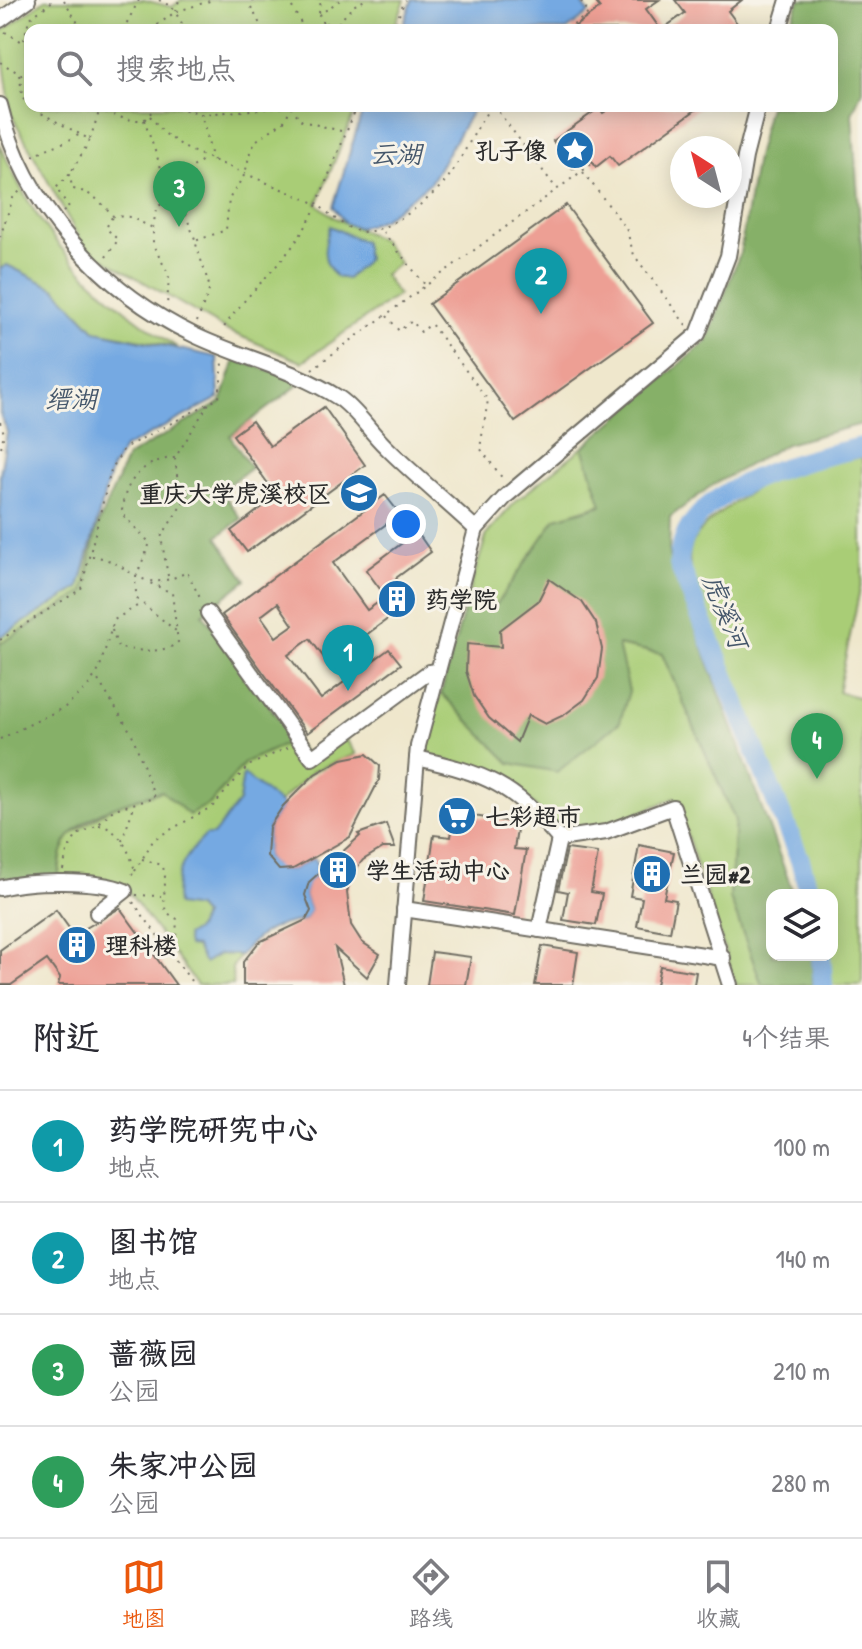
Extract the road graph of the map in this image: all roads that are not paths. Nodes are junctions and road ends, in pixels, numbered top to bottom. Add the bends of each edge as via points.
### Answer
1 (28, 0) edge
2 (788, 0) edge
3 (0, 20) edge
4 (781, 24) edge
5 (0, 105) edge
6 (757, 112) edge
7 (476, 529) junction
8 (208, 613) road end
9 (438, 671) junction
10 (417, 758) junction
11 (559, 839) junction
12 (0, 888) edge
13 (404, 909) junction
14 (97, 913) dead end
15 (539, 930) junction
16 (723, 958) junction
17 (398, 985) edge
18 (730, 985) edge

1 - 3 lane
2 - 4 lane
5 - 7 lane via 20,164 96,269 131,299 193,334 301,377 343,400
6 - 7 lane via 728,256 695,337 511,491
7 - 9 lane
8 - 9 lane via 312,758 429,672
9 - 10 lane
10 - 11 lane via 475,772 506,787
10 - 13 lane
11 - 15 lane
11 - 16 lane via 606,832 673,807
12 - 14 lane via 110,884 125,891
13 - 15 lane
13 - 17 lane
15 - 16 lane
16 - 18 lane

